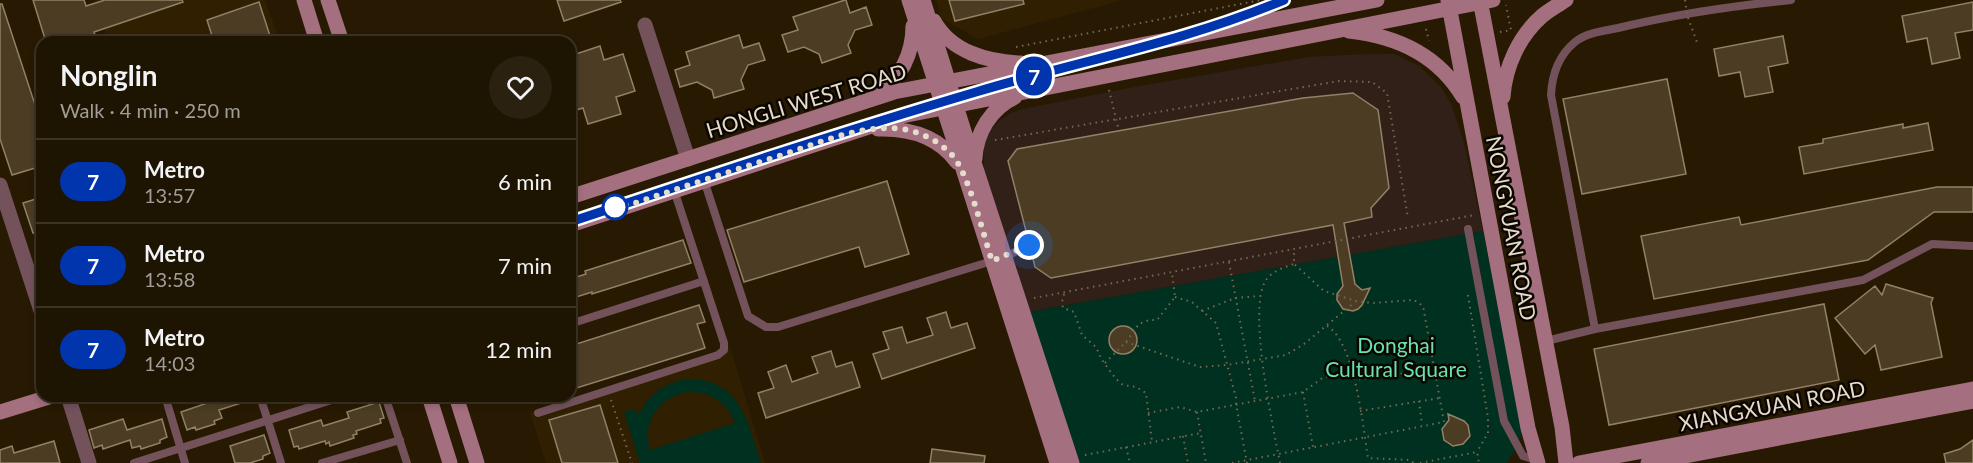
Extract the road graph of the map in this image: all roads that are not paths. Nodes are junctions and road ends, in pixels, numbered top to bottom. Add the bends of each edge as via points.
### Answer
1 (304, 0) edge
2 (328, 0) edge
3 (1377, 0) edge
4 (1566, 0) edge
5 (1791, 0) edge
6 (1484, 1) edge
7 (1449, 4) edge
8 (918, 5) edge
9 (1331, 5) edge
10 (645, 25) dead end
11 (1334, 30) junction
12 (315, 36) edge
13 (340, 36) edge
14 (1045, 63) junction
15 (942, 83) junction
16 (1027, 91) junction
17 (866, 101) junction
18 (949, 107) junction
19 (1468, 107) junction
20 (1503, 115) junction
21 (852, 132) junction
22 (688, 159) junction
23 (968, 167) junction
24 (704, 180) junction
25 (0, 185) edge
26 (674, 190) junction
27 (576, 195) edge
28 (576, 223) edge
29 (1468, 229) dead end
30 (1029, 245) dead end
31 (1973, 246) edge
32 (998, 259) junction
33 (704, 281) junction
34 (36, 296) edge
35 (576, 322) edge
36 (1595, 329) junction
37 (1546, 341) junction
38 (1973, 389) edge
39 (36, 401) edge
40 (1973, 401) edge
41 (71, 402) edge
42 (167, 402) edge
43 (263, 402) edge
44 (325, 402) edge
45 (387, 402) edge
46 (431, 402) edge
47 (458, 402) edge
48 (575, 402) edge
49 (576, 402) edge
50 (0, 412) edge
51 (538, 413) dead end
52 (268, 420) junction
53 (400, 440) junction
54 (181, 448) junction
55 (1076, 459) edge
56 (1538, 462) edge
57 (89, 463) edge
58 (134, 463) edge
59 (185, 463) edge
60 (281, 463) edge
61 (322, 463) edge
62 (407, 463) edge
63 (450, 463) edge
64 (477, 463) edge
65 (1057, 463) edge
66 (1566, 463) edge
67 (1579, 463) edge
68 (1648, 463) edge

1 - 12 main road
2 - 13 main road
3 - 9 main road, HONGLI WEST ROAD
4 - 20 main road via 1541,16 1511,60 1504,83
5 - 36 lane via 1719,8 1585,36 1561,58 1553,76 1551,95
6 - 7 main road, HONGLI WEST ROAD
6 - 20 main road, NONGYUAN ROAD
7 - 11 main road, HONGLI WEST ROAD
7 - 19 main road, NONGYUAN ROAD
8 - 14 main road via 960,47 987,59
8 - 15 main road
8 - 17 main road via 911,48 898,76
9 - 14 main road, HONGLI WEST ROAD
10 - 22 street
11 - 16 main road, HONGLI WEST ROAD
11 - 19 main road via 1395,40 1421,52 1454,83
14 - 15 main road, HONGLI WEST ROAD
15 - 17 main road, HONGLI WEST ROAD
15 - 18 main road
16 - 18 main road, HONGLI WEST ROAD
16 - 23 main road via 995,110
17 - 22 main road, HONGLI WEST ROAD
18 - 21 main road, HONGLI WEST ROAD via 902,116
18 - 23 main road
19 - 56 main road, NONGYUAN ROAD via 1528,428
20 - 37 main road, NONGYUAN ROAD
21 - 23 main road via 909,130 939,144
21 - 24 main road, HONGLI WEST ROAD
22 - 27 main road, HONGLI WEST ROAD
23 - 32 main road
24 - 26 main road, HONGLI WEST ROAD
24 - 32 lane via 748,316 766,327 778,327
25 - 34 street
26 - 28 main road, HONGLI WEST ROAD
26 - 33 lane
29 - 56 lane via 1504,421 1523,456
30 - 32 lane
31 - 36 lane via 1932,244 1863,280
32 - 55 main road
32 - 65 main road
33 - 35 lane
33 - 49 lane via 724,350
36 - 37 lane
37 - 66 main road, NONGYUAN ROAD
38 - 67 main road, XIANGXUAN ROAD
39 - 50 main road
40 - 68 main road, XIANGXUAN ROAD
41 - 57 street
42 - 54 lane
43 - 52 lane
44 - 52 lane
45 - 53 lane
46 - 63 main road
47 - 64 main road
48 - 51 lane
52 - 54 lane
52 - 60 lane
53 - 61 lane
53 - 62 lane
54 - 58 lane
54 - 59 lane

